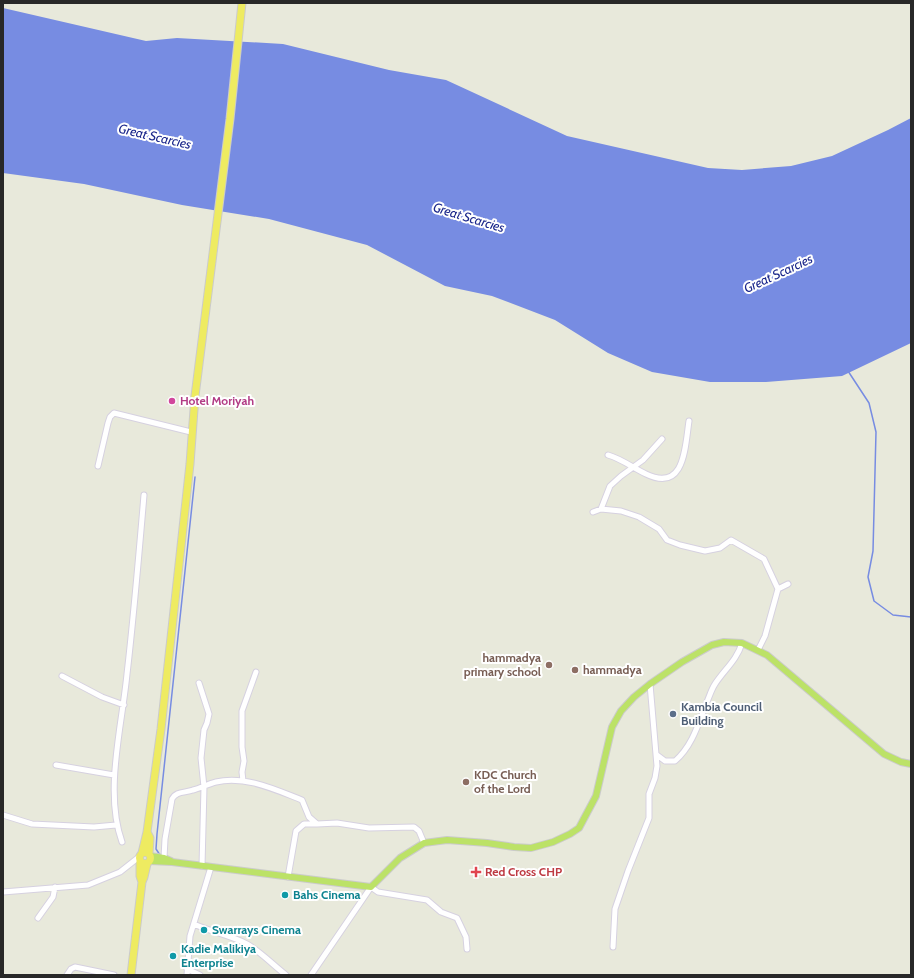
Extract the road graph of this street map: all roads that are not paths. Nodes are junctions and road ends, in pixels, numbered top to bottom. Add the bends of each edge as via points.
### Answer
1 (242, 3) edge
2 (689, 421) dead end
3 (191, 432) junction
4 (662, 439) dead end
5 (608, 455) dead end
6 (98, 466) dead end
7 (635, 467) junction
8 (144, 495) dead end
9 (601, 509) junction
10 (593, 512) dead end
11 (788, 584) dead end
12 (778, 589) junction
13 (742, 643) junction
14 (758, 650) junction
15 (256, 672) dead end
16 (62, 676) dead end
17 (199, 683) dead end
18 (650, 684) junction
19 (124, 705) junction
20 (657, 755) junction
21 (911, 764) edge
22 (56, 765) dead end
23 (114, 775) junction
24 (243, 781) junction
25 (204, 786) junction
26 (3, 815) edge
27 (317, 824) junction
28 (116, 825) junction
29 (122, 842) dead end
30 (424, 844) junction
31 (145, 858) junction
32 (164, 858) junction
33 (172, 862) junction
34 (202, 866) junction
35 (211, 867) junction
36 (288, 877) junction
37 (55, 887) junction
38 (371, 887) junction
39 (3, 892) edge
40 (38, 918) dead end
41 (194, 924) junction
42 (613, 947) dead end
43 (467, 949) dead end
44 (187, 969) junction
45 (67, 975) edge
46 (114, 975) edge
47 (131, 975) edge
48 (186, 975) edge
49 (200, 975) edge
50 (286, 975) edge
51 (311, 975) edge

1 - 3 highway
2 - 7 street via 683,462 672,476 667,479 657,478
3 - 6 street via 114,413 108,423
3 - 31 highway via 189,472 148,832 150,838
4 - 7 street
5 - 7 street
7 - 9 street via 610,486
8 - 19 street via 136,601
9 - 10 street
9 - 12 street via 639,517 659,529 667,540 680,546 706,550 720,548 731,540 764,559
11 - 12 street
12 - 14 street via 765,636
13 - 14 main road
13 - 18 main road via 724,642 712,645
13 - 20 street via 733,662 714,685 693,737 683,754 676,761 665,761
14 - 21 main road via 787,671 884,754
15 - 24 street via 242,711
16 - 19 street via 102,697
17 - 25 street via 209,714 204,730 201,758
18 - 20 street
18 - 30 main road via 621,711 612,727 596,796 587,815 575,831 553,842 531,848 447,840
19 - 23 street
20 - 42 street via 655,778 649,794 649,818 615,909
22 - 23 street
23 - 28 street
24 - 25 street via 216,782
24 - 27 street via 302,800 309,817
25 - 32 street via 173,796
25 - 34 street
26 - 28 street via 32,824 94,827
27 - 30 street via 337,823 369,828 414,827
27 - 36 street via 304,824 296,831
28 - 29 street
30 - 38 main road via 400,858
31 - 32 main road
31 - 33 main road
31 - 37 street via 88,885
31 - 47 highway via 140,876 142,882
32 - 33 main road
33 - 34 main road
34 - 35 main road
35 - 36 main road
35 - 41 street
36 - 38 main road
37 - 39 street
37 - 40 street via 53,897
38 - 43 street via 378,892 426,900 441,912 457,918 466,937
38 - 51 street
41 - 44 street via 190,936
41 - 50 street via 247,944
44 - 48 street
44 - 49 street
45 - 46 street via 75,967

